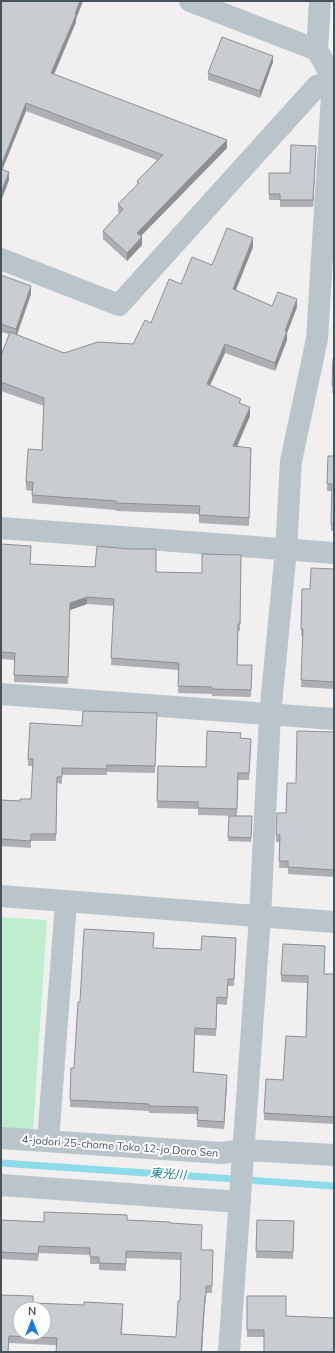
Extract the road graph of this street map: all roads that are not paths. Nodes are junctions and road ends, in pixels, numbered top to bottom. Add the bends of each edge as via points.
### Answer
1 (190, 1) edge
2 (320, 1) edge
3 (317, 50) junction
4 (333, 79) edge
5 (1, 259) edge
6 (326, 340) edge
7 (1, 528) edge
8 (286, 550) junction
9 (334, 554) edge
10 (1, 694) edge
11 (270, 715) junction
12 (334, 719) edge
13 (1, 896) edge
14 (66, 902) junction
15 (260, 916) junction
16 (334, 922) edge
17 (1, 1138) edge
18 (48, 1141) junction
19 (334, 1155) edge
20 (242, 1159) junction
21 (1, 1185) edge
22 (240, 1196) junction
23 (228, 1352) edge

1 - 3 street
2 - 3 street
3 - 4 street
4 - 5 street via 317,86 119,305
4 - 6 street
6 - 8 street via 291,460
7 - 8 street
8 - 9 street
8 - 11 street
10 - 11 street
11 - 12 street
11 - 15 street
13 - 14 street
14 - 15 street
14 - 18 street
15 - 16 street
15 - 20 street
17 - 18 street, 4-jodori 25-chome Toko 12-jo Doro Sen
18 - 20 street, 4-jodori 25-chome Toko 12-jo Doro Sen via 222,1153
19 - 20 street, 4-jodori 25-chome Toko 12-jo Doro Sen
20 - 22 street
21 - 22 street
22 - 23 street

